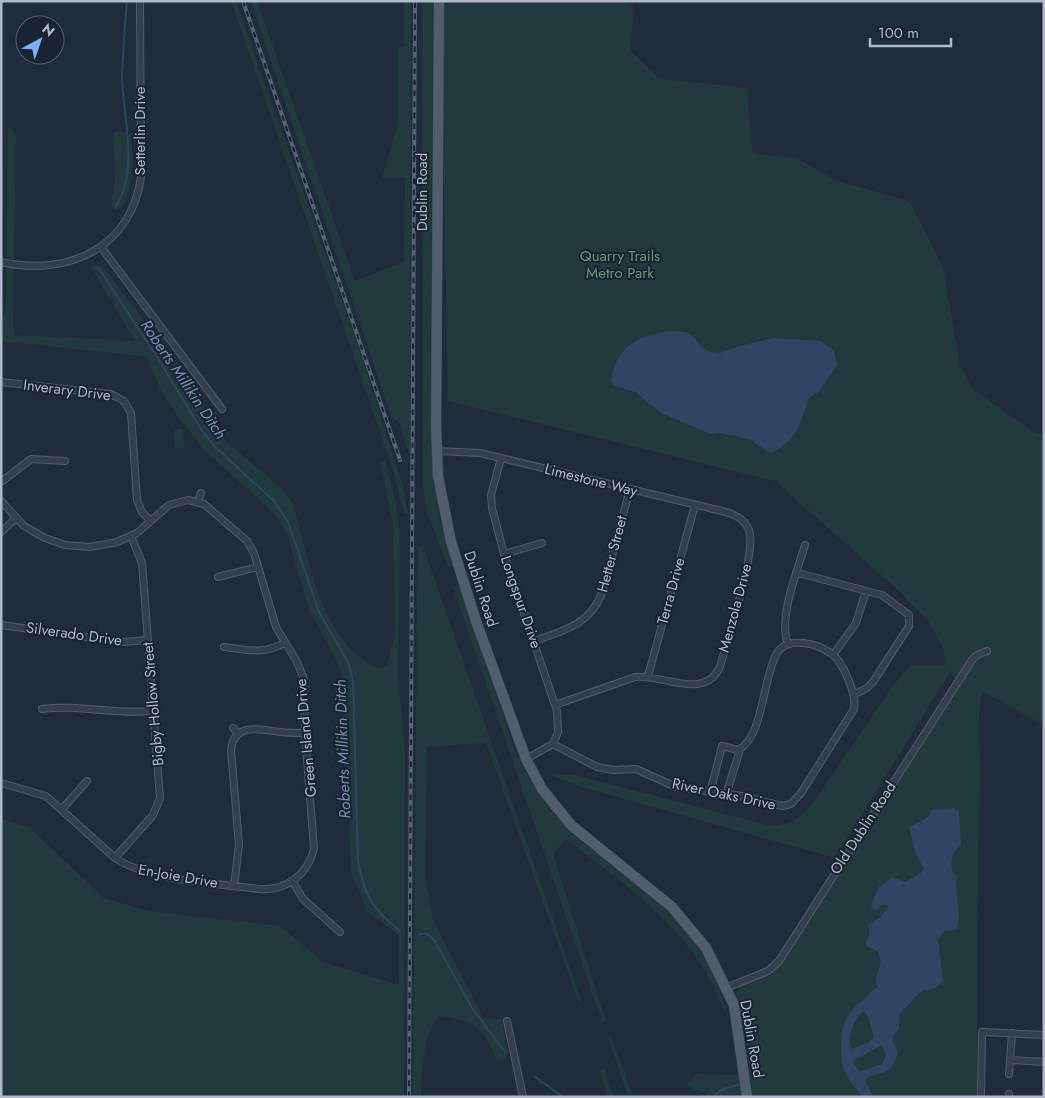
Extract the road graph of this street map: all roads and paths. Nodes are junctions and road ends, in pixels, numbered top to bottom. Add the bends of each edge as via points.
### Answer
1 (140, 1) edge
2 (439, 1) edge
3 (101, 248) junction
4 (1, 262) edge
5 (1, 382) edge
6 (222, 409) dead end
7 (437, 451) junction
8 (501, 458) junction
9 (65, 461) dead end
10 (1, 482) edge
11 (630, 489) junction
12 (201, 493) dead end
13 (1, 501) edge
14 (198, 501) junction
15 (695, 505) junction
16 (15, 518) junction
17 (151, 521) junction
18 (743, 521) joint
19 (1, 532) edge
20 (131, 536) junction
21 (542, 543) dead end
22 (805, 544) dead end
23 (504, 554) junction
24 (258, 566) junction
25 (798, 573) junction
26 (218, 577) dead end
27 (866, 591) junction
28 (1, 625) edge
29 (148, 640) junction
30 (534, 641) junction
31 (285, 643) junction
32 (788, 644) junction
33 (224, 647) dead end
34 (987, 651) dead end
35 (833, 655) junction
36 (648, 676) junction
37 (855, 694) junction
38 (555, 705) junction
39 (42, 709) dead end
40 (153, 711) junction
41 (233, 728) dead end
42 (305, 733) junction
43 (239, 734) junction
44 (553, 744) junction
45 (738, 750) junction
46 (526, 759) junction
47 (87, 781) dead end
48 (1, 783) edge
49 (710, 793) junction
50 (726, 795) junction
51 (62, 809) junction
52 (115, 858) junction
53 (293, 882) junction
54 (234, 886) junction
55 (340, 932) dead end
56 (726, 988) junction
57 (507, 1021) dead end
58 (1012, 1034) junction
59 (1044, 1035) edge
60 (1010, 1060) junction
61 (1044, 1062) edge
62 (1009, 1074) dead end
63 (523, 1097) edge
64 (747, 1097) edge
65 (981, 1097) edge

1 - 3 street, Setterlin Drive via 139,188 127,218
2 - 7 main road, Dublin Road
3 - 4 street via 57,265
3 - 6 street
5 - 17 street, Inverary Drive via 111,394 124,401 131,414 137,500
7 - 8 street, Limestone Way via 469,451
7 - 46 main road, Dublin Road via 440,492 451,542
8 - 11 street, Limestone Way
8 - 23 street, Longspur Drive via 491,500
9 - 10 street via 31,459
11 - 15 street, Limestone Way
11 - 30 street, Hetter Street via 602,593 594,609 574,627
12 - 14 street
13 - 16 street
14 - 17 street via 175,502
14 - 24 street, Green Island Drive via 247,541
15 - 18 street, Limestone Way via 726,512
15 - 36 street, Terra Drive
16 - 19 street
16 - 20 street via 36,533 65,545 90,547
17 - 20 street
18 - 36 street, Menzola Drive via 749,530 751,550 721,661 713,677 698,685
20 - 29 street, Bigby Hollow Street via 142,563
21 - 23 street
22 - 25 street
23 - 30 street, Longspur Drive
24 - 26 street
24 - 31 street, Green Island Drive via 272,617
25 - 27 street
25 - 32 street via 785,617 784,632
27 - 35 street via 856,623
27 - 37 street via 882,595 905,611 910,620 873,682
28 - 29 street, Silverado Drive via 122,642
29 - 40 street, Bigby Hollow Street
30 - 38 street, Longspur Drive
31 - 33 street via 262,652
31 - 42 street, Green Island Drive via 304,679
32 - 35 street via 806,644
32 - 45 street via 776,656 753,735 745,747
34 - 56 street, Old Dublin Road via 972,660 779,960 768,971
35 - 37 street
36 - 38 street via 621,681
37 - 50 street, River Oaks Drive via 851,717 794,801 782,806
38 - 44 street, Longspur Drive via 559,721
39 - 40 street via 63,706 122,714
40 - 52 street, Bigby Hollow Street via 160,798 153,815
41 - 43 street
42 - 43 street via 251,728
42 - 53 street, Green Island Drive via 314,849 305,871
43 - 54 street via 231,750 239,845
44 - 46 street
44 - 49 street, River Oaks Drive via 597,767 636,769 676,787
45 - 49 street via 722,746
45 - 50 street
46 - 56 main road, Dublin Road via 542,789 571,826 672,908 691,928 706,948
47 - 51 street
48 - 51 street, En-Joie Drive via 46,796
49 - 50 street, River Oaks Drive
51 - 52 street, En-Joie Drive
52 - 54 street, En-Joie Drive via 152,874
53 - 54 street, En-Joie Drive via 265,890
53 - 55 street via 303,899
56 - 64 main road, Dublin Road via 736,1019
57 - 63 street
58 - 59 street
58 - 60 street
58 - 65 street via 982,1032
60 - 61 street
60 - 62 street

